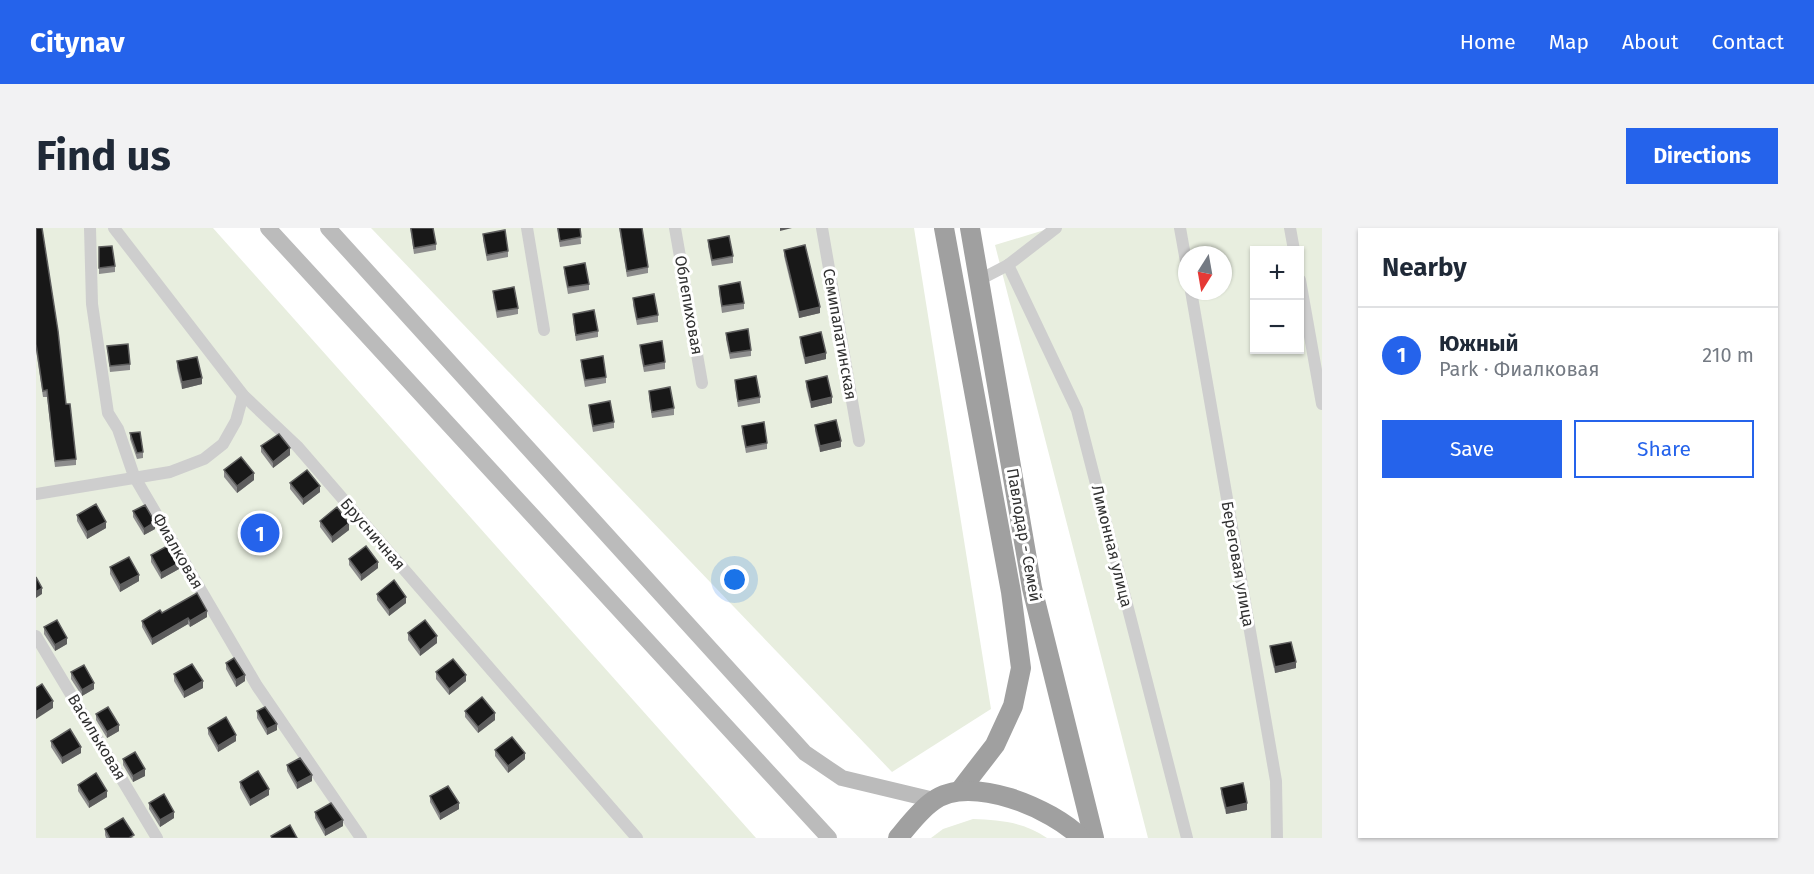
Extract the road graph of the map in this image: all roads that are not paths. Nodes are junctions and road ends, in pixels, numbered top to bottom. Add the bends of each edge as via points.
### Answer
1 (90, 228) edge
2 (114, 228) edge
3 (268, 228) edge
4 (328, 228) edge
5 (527, 228) edge
6 (675, 228) edge
7 (822, 228) edge
8 (944, 228) edge
9 (970, 228) edge
10 (1056, 228) edge
11 (1180, 228) edge
12 (1290, 228) edge
13 (1183, 246) edge
14 (1293, 246) edge
15 (1008, 266) junction
16 (981, 279) junction
17 (1193, 300) edge
18 (1303, 300) edge
19 (544, 330) dead end
20 (702, 383) dead end
21 (243, 395) junction
22 (1322, 404) edge
23 (858, 441) dead end
24 (134, 476) junction
25 (36, 494) edge
26 (36, 636) edge
27 (961, 789) junction
28 (934, 800) junction
29 (157, 838) edge
30 (361, 838) edge
31 (637, 838) edge
32 (829, 838) edge
33 (898, 838) edge
34 (1081, 838) edge
35 (1094, 838) edge
36 (1186, 838) edge
37 (1277, 838) edge

1 - 24 street, Фиалковая via 92,304 108,413
2 - 21 street, Брусничная
3 - 32 main road
4 - 28 main road via 805,753 842,778
5 - 19 street
6 - 20 street, Облепиховая
7 - 23 street, Семипалатинская
8 - 27 highway, Павлодар - Семей via 1011,592 1021,668 1013,706 995,745
9 - 16 highway, Павлодар - Семей
10 - 15 street
11 - 13 street
12 - 14 street
15 - 16 street
15 - 36 street, Лимонная улица via 1077,410
16 - 35 highway, Павлодар - Семей via 1032,588
17 - 37 street, Береговая улица via 1276,781
18 - 22 street
21 - 24 street via 236,421 223,444 204,459 170,472
21 - 31 street, Брусничная via 297,446
24 - 25 street
24 - 30 street, Фиалковая via 257,686
26 - 29 street, Васильковая
27 - 28 highway
27 - 34 highway via 1046,811
28 - 33 highway

